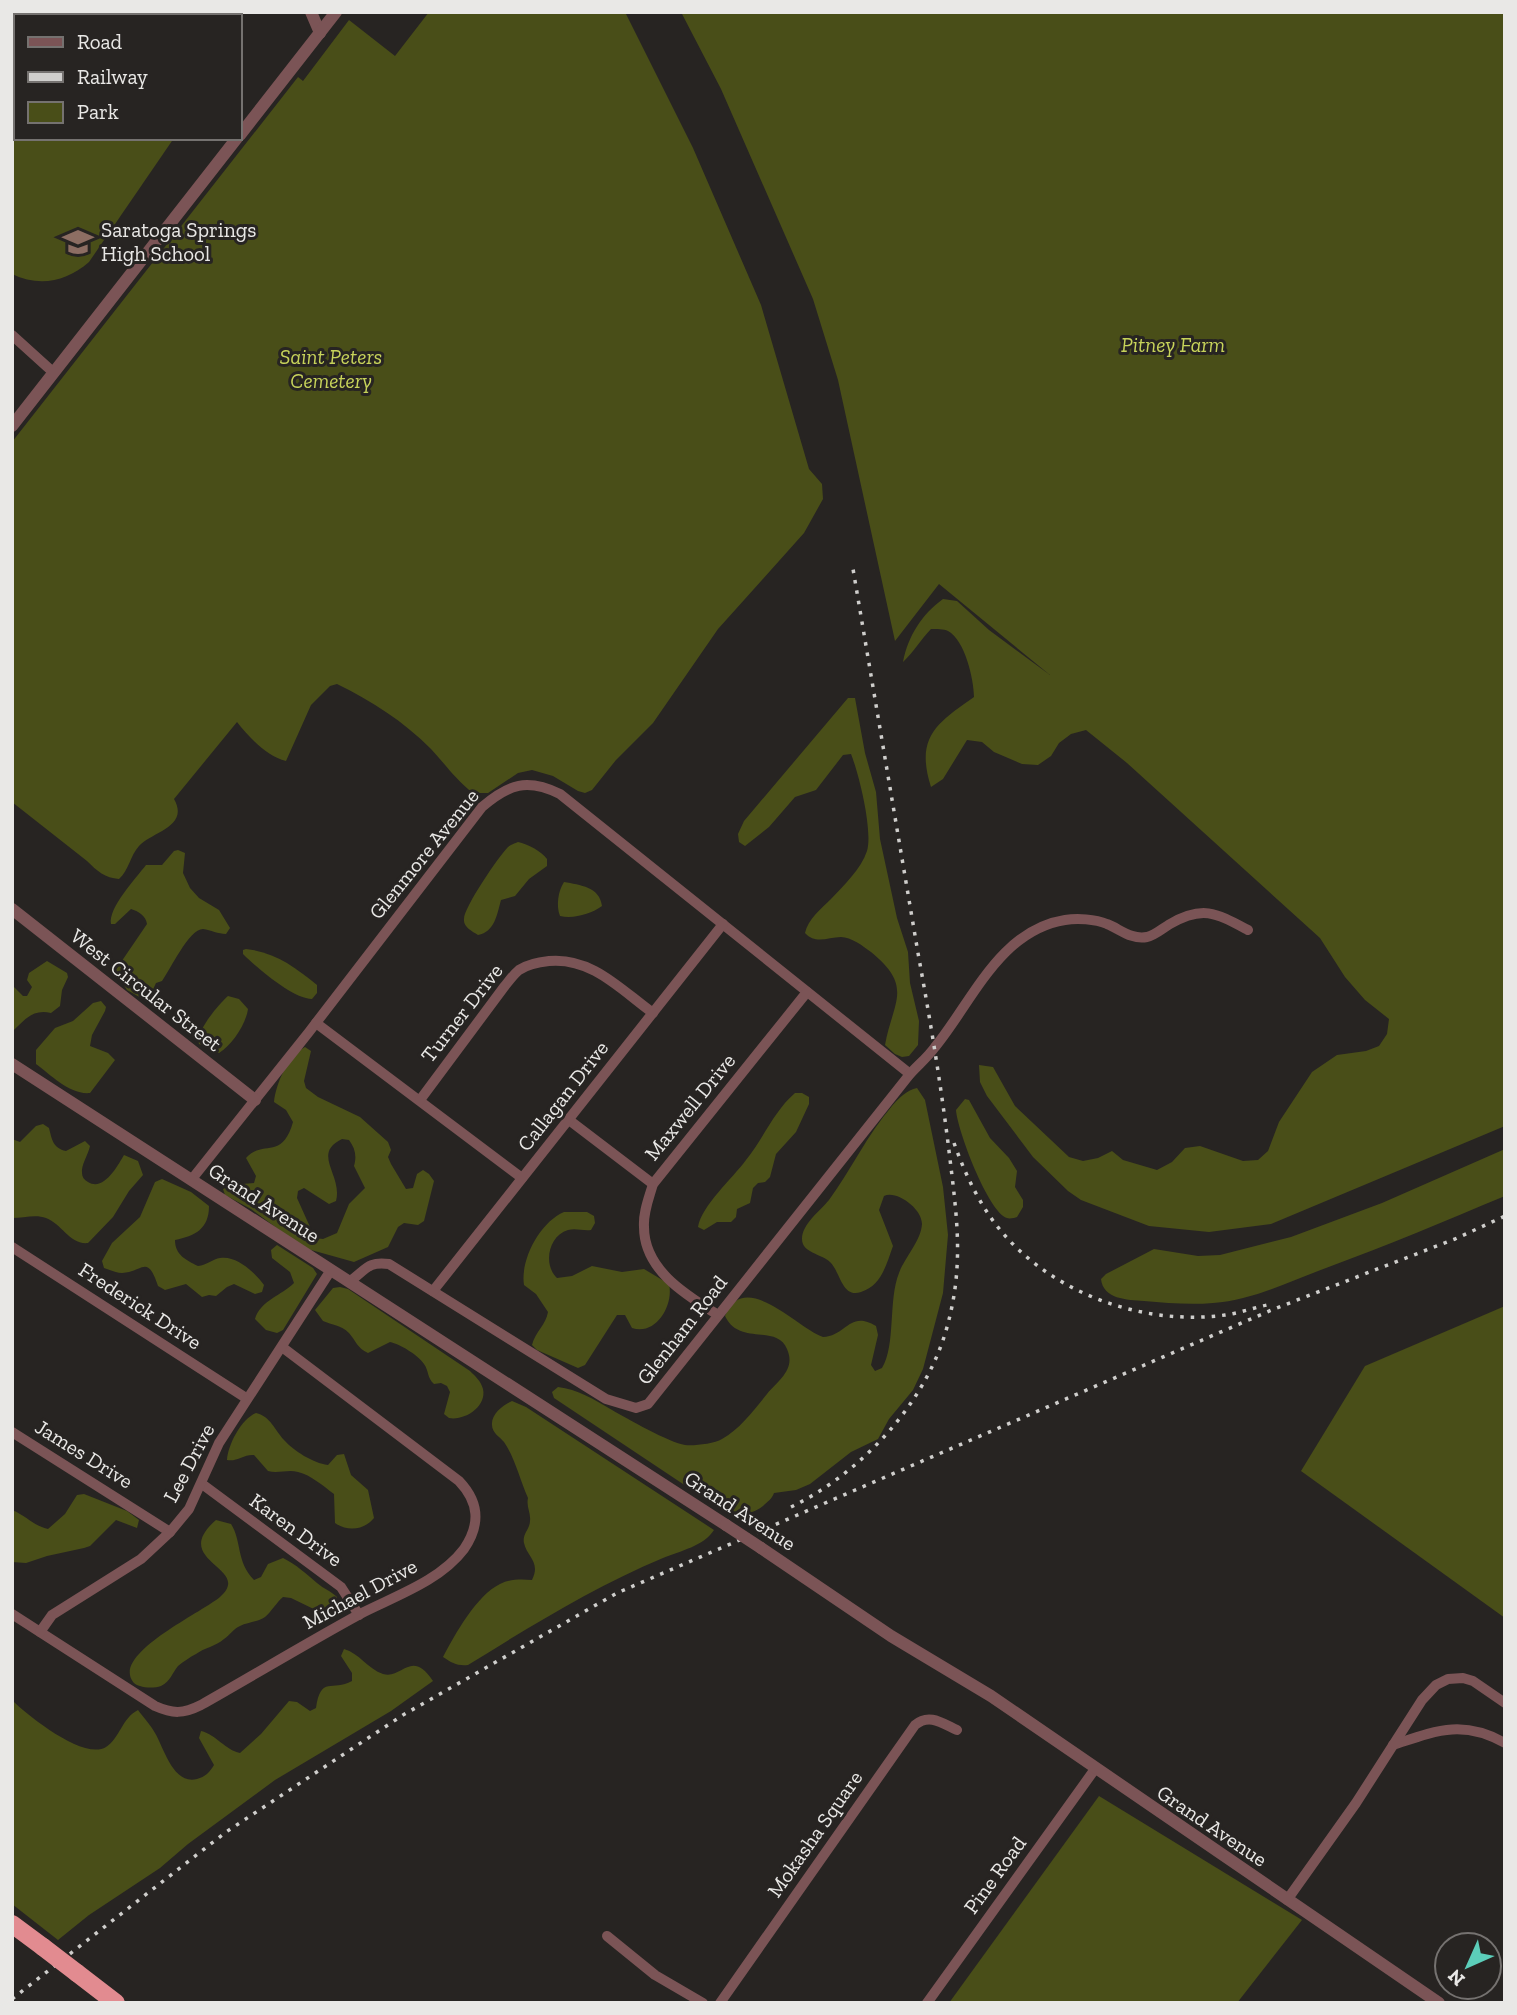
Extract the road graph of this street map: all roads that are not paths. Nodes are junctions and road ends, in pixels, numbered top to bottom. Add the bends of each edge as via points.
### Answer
1 (311, 12) edge
2 (336, 12) edge
3 (320, 33) junction
4 (242, 133) edge
5 (237, 140) edge
6 (12, 335) edge
7 (54, 373) junction
8 (12, 426) edge
9 (12, 909) edge
10 (723, 925) junction
11 (1248, 930) dead end
12 (807, 992) junction
13 (653, 1013) junction
14 (316, 1023) junction
15 (12, 1064) edge
16 (909, 1074) junction
17 (255, 1100) junction
18 (419, 1100) junction
19 (569, 1120) junction
20 (522, 1178) junction
21 (192, 1179) junction
22 (653, 1184) junction
23 (16, 1249) edge
24 (12, 1263) edge
25 (331, 1270) junction
26 (349, 1282) junction
27 (433, 1292) junction
28 (718, 1315) junction
29 (282, 1347) junction
30 (246, 1398) junction
31 (12, 1432) edge
32 (202, 1484) junction
33 (170, 1532) junction
34 (12, 1614) edge
35 (359, 1615) junction
36 (40, 1632) junction
37 (1505, 1703) edge
38 (957, 1730) dead end
39 (1505, 1743) edge
40 (1393, 1745) junction
41 (1095, 1769) junction
42 (1287, 1900) junction
43 (12, 1924) edge
44 (607, 1936) dead end
45 (116, 2003) edge
46 (703, 2003) edge
47 (720, 2003) edge
48 (927, 2003) edge
49 (1439, 2003) edge

1 - 3 street
2 - 3 street
3 - 4 street
5 - 7 street
6 - 7 street
7 - 8 street
9 - 17 street, West Circular Street
10 - 12 street, Glenmore Avenue
10 - 13 street, Callagan Drive
10 - 14 street, Glenmore Avenue via 560,794 526,784 501,790 482,807
11 - 16 street, Glenham Road via 1214,913 1198,912 1148,937 1129,935 1105,923 1067,920 1030,932 996,963 935,1048
12 - 16 street, Glenmore Avenue
12 - 22 street, Maxwell Drive
13 - 18 street, Turner Drive via 583,964 536,962 519,970 504,986
13 - 19 street, Callagan Drive
14 - 17 street, Glenmore Avenue
14 - 18 street
15 - 21 street, Grand Avenue
16 - 28 street, Glenham Road
17 - 21 street, Glenmore Avenue
18 - 20 street
19 - 20 street, Callagan Drive
19 - 22 street
20 - 27 street, Callagan Drive
21 - 25 street, Grand Avenue
22 - 28 street, Maxwell Drive via 643,1227 648,1252 677,1288
23 - 24 street
23 - 30 street, Frederick Drive
25 - 26 street, Grand Avenue
25 - 29 street, Lee Drive
26 - 27 street, Glenham Road via 368,1264 378,1262 389,1264
26 - 41 street, Grand Avenue, bridge via 891,1636 991,1696
27 - 28 street, Glenham Road via 606,1399 636,1408 648,1404
29 - 30 street, Lee Drive
29 - 35 street, Michael Drive via 459,1481 471,1493 476,1510 474,1529 449,1565
30 - 32 street, Lee Drive via 219,1443
31 - 33 street, James Drive
32 - 33 street, Lee Drive
32 - 35 street, Karen Drive via 341,1587
33 - 36 street, Lee Drive via 141,1559 52,1615
34 - 36 street, Michael Drive
35 - 36 street, Michael Drive via 201,1705 176,1714 155,1706
37 - 40 street via 1473,1681 1448,1679 1422,1700
38 - 47 street, Mokasha Square via 931,1719 915,1725
39 - 40 street via 1478,1732 1441,1729
40 - 42 street
41 - 42 street, Grand Avenue
41 - 48 street, Pine Road
42 - 49 street, Grand Avenue
43 - 45 highway, bridge
44 - 46 street via 655,1975

